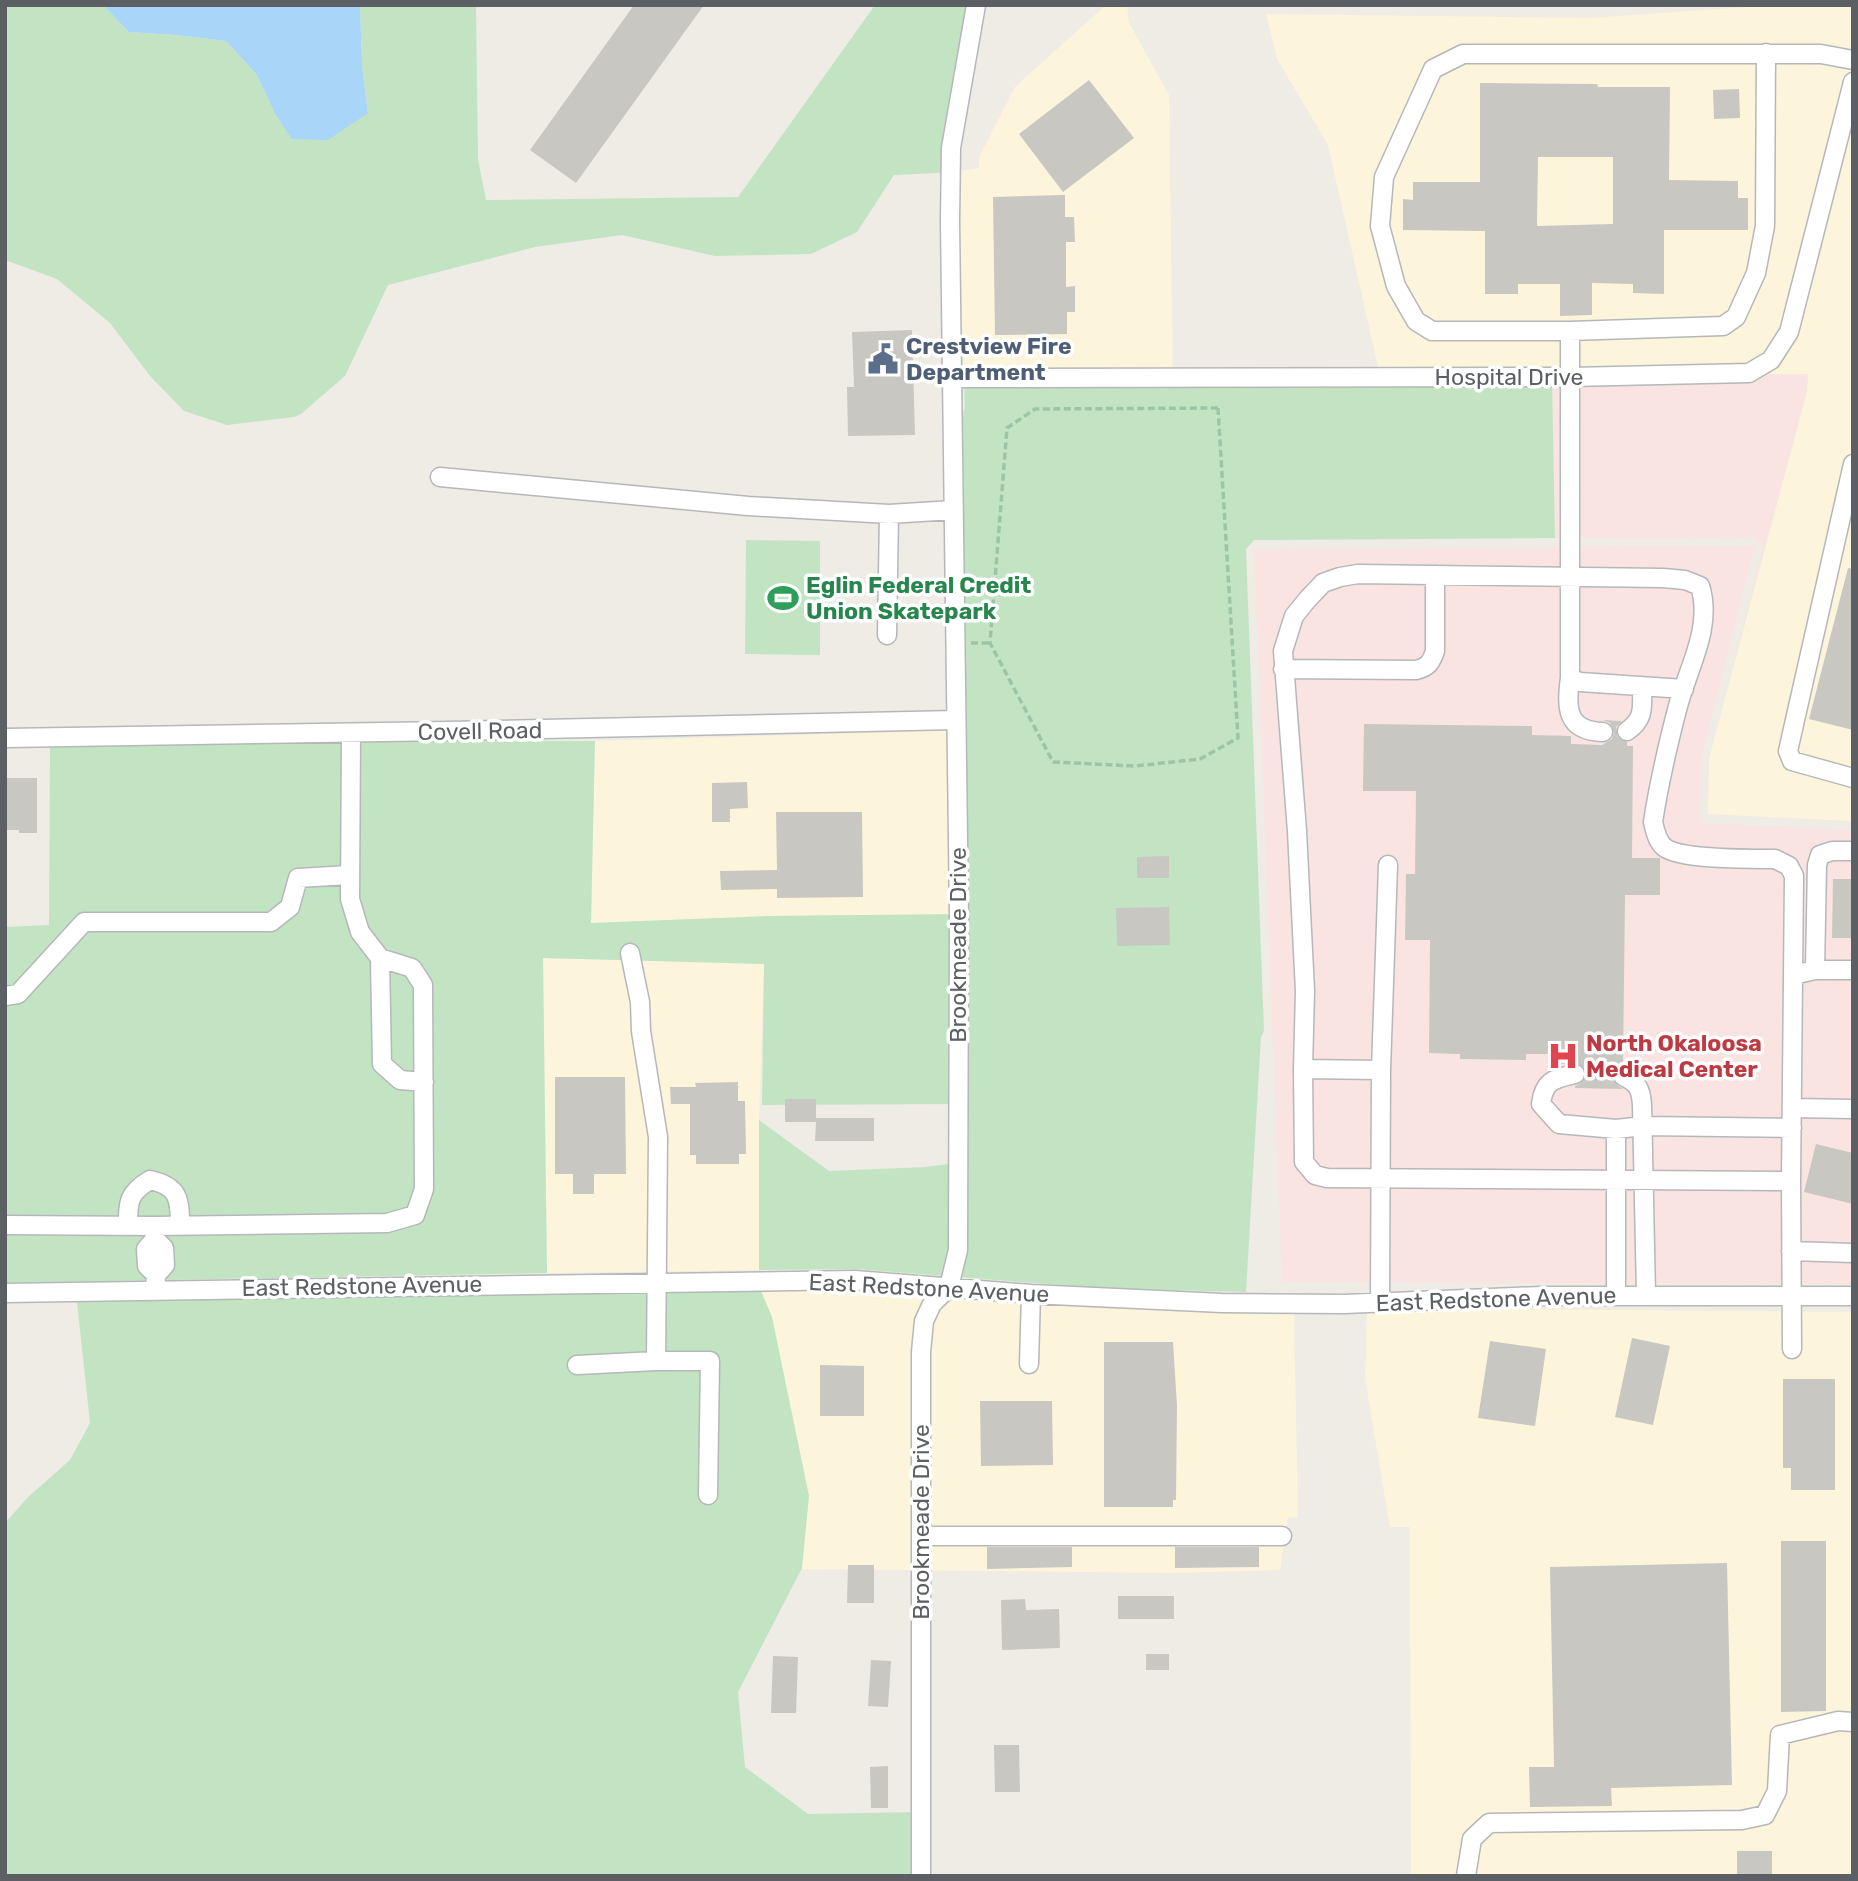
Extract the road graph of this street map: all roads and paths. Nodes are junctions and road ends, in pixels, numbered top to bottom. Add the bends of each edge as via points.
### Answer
1 (976, 5) edge
2 (1766, 53) junction
3 (1853, 60) edge
4 (1853, 82) edge
5 (1570, 331) junction
6 (1570, 377) junction
7 (952, 378) junction
8 (1853, 464) edge
9 (440, 477) dead end
10 (953, 510) junction
11 (889, 514) junction
12 (1436, 575) junction
13 (1571, 578) junction
14 (887, 635) dead end
15 (1283, 669) junction
16 (1570, 678) junction
17 (1642, 688) junction
18 (1684, 689) junction
19 (955, 720) junction
20 (1627, 731) dead end
21 (1603, 732) dead end
22 (351, 733) junction
23 (5, 738) edge
24 (1135, 766) joint
25 (1853, 778) edge
26 (1853, 850) edge
27 (1388, 865) dead end
28 (349, 875) junction
29 (630, 953) dead end
30 (380, 958) junction
31 (1815, 970) junction
32 (1853, 970) edge
33 (1793, 975) junction
34 (5, 996) edge
35 (1303, 1069) junction
36 (1381, 1070) junction
37 (1576, 1074) tunnel mouth
38 (1623, 1076) dead end
39 (424, 1083) junction
40 (1793, 1108) junction
41 (1853, 1109) edge
42 (1644, 1126) junction
43 (1792, 1128) junction
44 (1616, 1129) junction
45 (1381, 1180) junction
46 (1617, 1180) junction
47 (1642, 1180) junction
48 (1791, 1181) junction
49 (5, 1225) edge
50 (180, 1225) junction
51 (128, 1226) junction
52 (154, 1232) junction
53 (1791, 1251) junction
54 (1853, 1253) edge
55 (156, 1282) junction
56 (656, 1282) junction
57 (949, 1287) junction
58 (5, 1293) edge
59 (1031, 1294) junction
60 (1646, 1295) junction
61 (1616, 1296) junction
62 (1790, 1296) junction
63 (1853, 1296) edge
64 (1380, 1302) junction
65 (1792, 1349) dead end
66 (656, 1362) junction
67 (1029, 1364) dead end
68 (577, 1365) dead end
69 (708, 1495) dead end
70 (921, 1536) junction
71 (1282, 1536) dead end
72 (1853, 1722) edge
73 (921, 1876) edge
74 (1465, 1876) edge

1 - 7 street, Brookmeade Drive via 951,148
2 - 3 street
2 - 5 street via 1765,226 1756,273 1736,317 1723,326
2 - 5 street via 1463,54 1433,69 1384,177 1380,226 1396,286 1416,321 1432,331
4 - 6 street, Hospital Drive via 1789,332 1771,360 1749,373 1729,375
5 - 6 street
6 - 7 street, Hospital Drive
6 - 13 street
7 - 10 street, Brookmeade Drive
8 - 25 street via 1788,751 1792,761
9 - 11 street via 748,506
10 - 11 street
10 - 19 street, Brookmeade Drive
11 - 14 street
12 - 13 street
12 - 15 street via 1358,574 1324,583 1294,616
12 - 15 street via 1435,651 1426,667
13 - 16 street
13 - 18 street via 1663,578 1700,586 1704,598 1700,640
15 - 35 street via 1305,990
16 - 17 street
16 - 21 street via 1569,714 1589,732
17 - 18 street
17 - 20 street via 1642,715
18 - 33 street via 1657,796 1653,822 1657,837 1665,848 1683,855 1775,859 1789,866 1794,876
19 - 22 street, Covell Road
19 - 57 street, Brookmeade Drive via 958,1250
22 - 23 street, Covell Road
22 - 28 street
24 - 24 path via 1053,762 990,643 1007,428 1035,410 1218,408 1238,738 1200,759
26 - 31 street via 1820,855 1816,865
27 - 36 street
28 - 30 street via 359,932
28 - 34 street via 298,878 290,907 271,922 84,922 18,994
29 - 56 street via 658,1137
30 - 39 street via 412,968 423,985
30 - 39 street via 382,1064 400,1080
31 - 32 street
31 - 33 street
33 - 40 street
35 - 36 street
35 - 45 street via 1304,1162 1315,1175 1327,1178
36 - 45 street
37 - 44 street via 1553,1079 1543,1090 1541,1104 1546,1111 1559,1124
38 - 42 street via 1641,1090
39 - 50 street via 425,1189 415,1214 387,1223
40 - 41 street
40 - 43 street
42 - 43 street
42 - 44 street
42 - 47 street
43 - 48 street
44 - 46 street
45 - 46 street
45 - 64 street
46 - 47 street
46 - 61 street
47 - 48 street
47 - 60 street
48 - 53 street
49 - 51 street
50 - 51 street via 176,1194 166,1183 150,1180 135,1189 128,1206
50 - 52 street
51 - 52 street
52 - 55 street via 164,1248 165,1265
53 - 54 street
53 - 62 street
55 - 56 street, East Redstone Avenue
55 - 58 street, East Redstone Avenue
56 - 57 street, East Redstone Avenue via 855,1280
56 - 66 street
57 - 59 street, East Redstone Avenue
57 - 70 street, Brookmeade Drive via 932,1304 924,1321
59 - 64 street, East Redstone Avenue via 1222,1303
59 - 67 street
60 - 61 street, East Redstone Avenue
60 - 62 street, East Redstone Avenue
61 - 64 street, East Redstone Avenue
62 - 63 street, East Redstone Avenue
62 - 65 street
66 - 68 street
66 - 69 street via 710,1361
70 - 71 street
70 - 73 street, Brookmeade Drive
72 - 74 street via 1838,1721 1780,1735 1777,1791 1765,1815 1742,1820 1489,1822 1472,1839

